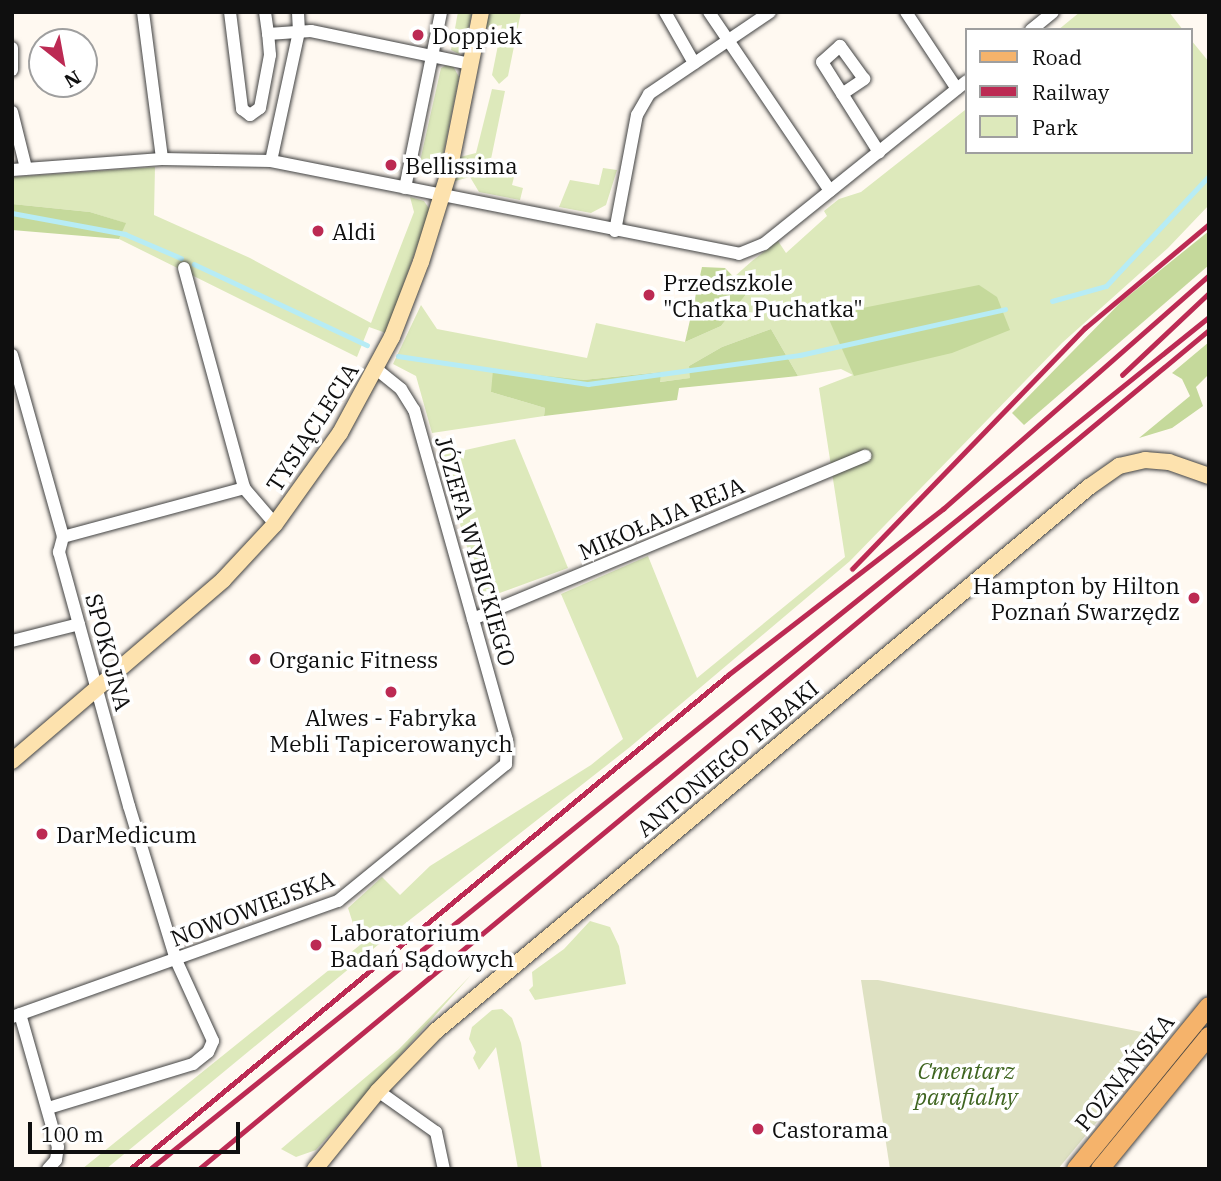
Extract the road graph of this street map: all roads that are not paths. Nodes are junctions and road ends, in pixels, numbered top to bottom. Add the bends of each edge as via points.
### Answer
1 (143, 12) edge
2 (230, 12) edge
3 (265, 12) edge
4 (298, 12) edge
5 (441, 12) edge
6 (481, 12) edge
7 (665, 12) edge
8 (709, 12) edge
9 (769, 12) edge
10 (906, 12) edge
11 (1053, 12) edge
12 (756, 16) edge
13 (1033, 28) edge
14 (299, 32) junction
15 (268, 34) junction
16 (727, 41) junction
17 (12, 48) edge
18 (432, 55) junction
19 (694, 62) junction
20 (470, 64) junction
21 (12, 70) edge
22 (962, 85) edge
23 (842, 94) dead end
24 (12, 112) edge
25 (879, 152) junction
26 (162, 159) junction
27 (271, 161) junction
28 (26, 169) junction
29 (12, 170) edge
30 (405, 188) junction
31 (830, 191) junction
32 (443, 196) junction
33 (615, 230) junction
34 (184, 268) dead end
35 (12, 355) edge
36 (376, 369) junction
37 (864, 456) dead end
38 (1209, 476) edge
39 (244, 488) junction
40 (275, 524) junction
41 (63, 537) junction
42 (473, 619) junction
43 (79, 624) junction
44 (12, 640) edge
45 (97, 689) junction
46 (509, 759) joint
47 (12, 761) edge
48 (176, 960) junction
49 (1209, 1006) edge
50 (16, 1015) edge
51 (1209, 1036) edge
52 (378, 1091) junction
53 (48, 1108) junction
54 (48, 1169) edge
55 (315, 1169) edge
56 (444, 1169) edge
57 (1076, 1169) edge
58 (1100, 1169) edge

1 - 26 street
2 - 15 street via 242,109 250,115 260,108 270,55
3 - 15 street
4 - 14 street
5 - 18 street
6 - 20 street, TYSIĄCLECIA
7 - 19 street
8 - 16 street
9 - 12 street
10 - 22 street
11 - 13 street
12 - 16 street
14 - 15 street
14 - 18 street
14 - 27 street
16 - 19 street
16 - 31 street
17 - 21 street
18 - 20 street
18 - 30 street
19 - 33 street via 649,94 639,111
20 - 32 street, TYSIĄCLECIA
22 - 25 street
23 - 25 street
24 - 28 street
25 - 31 street
26 - 27 street
26 - 28 street
27 - 30 street
28 - 29 street
30 - 32 street
31 - 33 street via 764,244 745,253 720,253
32 - 33 street
32 - 36 street, TYSIĄCLECIA via 409,296
34 - 39 street
35 - 41 street, SPOKOJNA
36 - 40 street, TYSIĄCLECIA via 325,456
36 - 42 street, JÓZEFA WYBICKIEGO via 401,389 414,410
37 - 42 street, MIKOŁAJA REJA
38 - 52 street, ANTONIEGO TABAKI via 1152,459 1125,464 1096,480 502,975
39 - 40 street
39 - 41 street
40 - 45 street, TYSIĄCLECIA via 203,600
41 - 43 street, SPOKOJNA via 59,552
42 - 46 street, JÓZEFA WYBICKIEGO
43 - 44 street
43 - 45 street, SPOKOJNA
45 - 47 street, TYSIĄCLECIA
45 - 48 street, SPOKOJNA
46 - 48 street, NOWOWIEJSKA via 348,895
48 - 50 street, NOWOWIEJSKA
48 - 53 street, SPOKOJNA via 212,1033 208,1052 187,1066
49 - 57 main road, POZNAŃSKA
50 - 53 street
51 - 58 main road, POZNAŃSKA
52 - 55 street, ANTONIEGO TABAKI
52 - 56 street via 436,1132
53 - 54 street via 58,1147 56,1160

